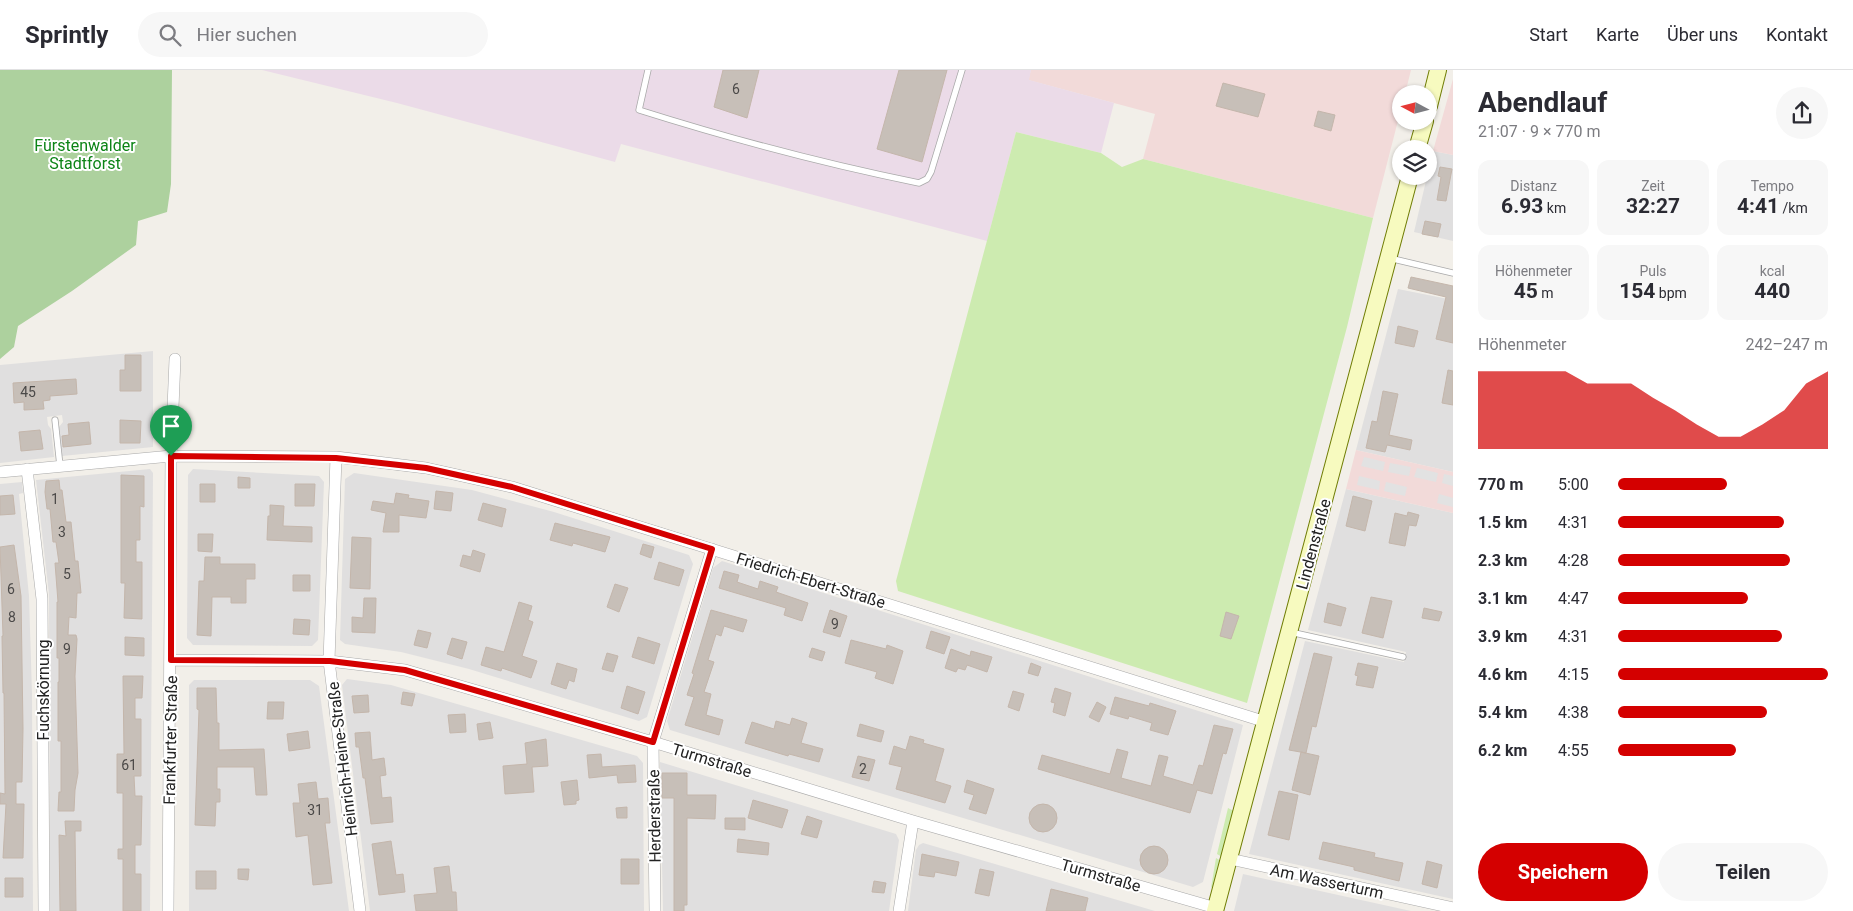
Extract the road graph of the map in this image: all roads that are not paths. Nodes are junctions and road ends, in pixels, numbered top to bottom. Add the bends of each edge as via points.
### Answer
1 (648, 70) edge
2 (962, 70) edge
3 (1438, 70) edge
4 (1434, 85) edge
5 (1408, 185) edge
6 (1388, 258) junction
7 (1453, 273) edge
8 (175, 358) dead end
9 (55, 420) dead end
10 (171, 456) junction
11 (336, 458) junction
12 (60, 466) junction
13 (27, 469) junction
14 (0, 472) edge
15 (712, 549) junction
16 (1290, 632) junction
17 (1403, 657) dead end
18 (171, 660) junction
19 (330, 661) junction
20 (1266, 722) junction
21 (653, 742) junction
22 (913, 821) junction
23 (1230, 859) junction
24 (1453, 908) edge
25 (1216, 910) edge
26 (44, 911) edge
27 (168, 911) edge
28 (360, 911) edge
29 (655, 911) edge
30 (899, 911) edge

1 - 2 lane via 639,110 767,147 919,183 931,172
3 - 4 street
5 - 6 street, Lindenstraße
6 - 7 lane
6 - 16 street, Lindenstraße
8 - 10 street, Frankfurter Straße
9 - 12 lane
10 - 11 street, Friedrich-Ebert-Straße
10 - 12 street, Friedrich-Ebert-Straße
10 - 18 street, Frankfurter Straße
11 - 15 street, Friedrich-Ebert-Straße via 426,468 512,487
11 - 19 street, Heinrich-Heine-Straße
12 - 13 street, Friedrich-Ebert-Straße
13 - 14 street, Friedrich-Ebert-Straße
13 - 26 street, Fuchskörnung via 42,599
15 - 20 street, Friedrich-Ebert-Straße
15 - 21 street, Herderstraße
16 - 17 lane
16 - 20 street, Lindenstraße
18 - 19 street, Turmstraße
18 - 27 street, Frankfurter Straße
19 - 21 street, Turmstraße via 405,670
19 - 28 street, Heinrich-Heine-Straße
20 - 23 street, Lindenstraße
21 - 22 street, Turmstraße
21 - 29 street, Herderstraße
22 - 25 street, Turmstraße
22 - 30 street
23 - 24 street, Am Wasserturm
23 - 25 street, Lindenstraße

